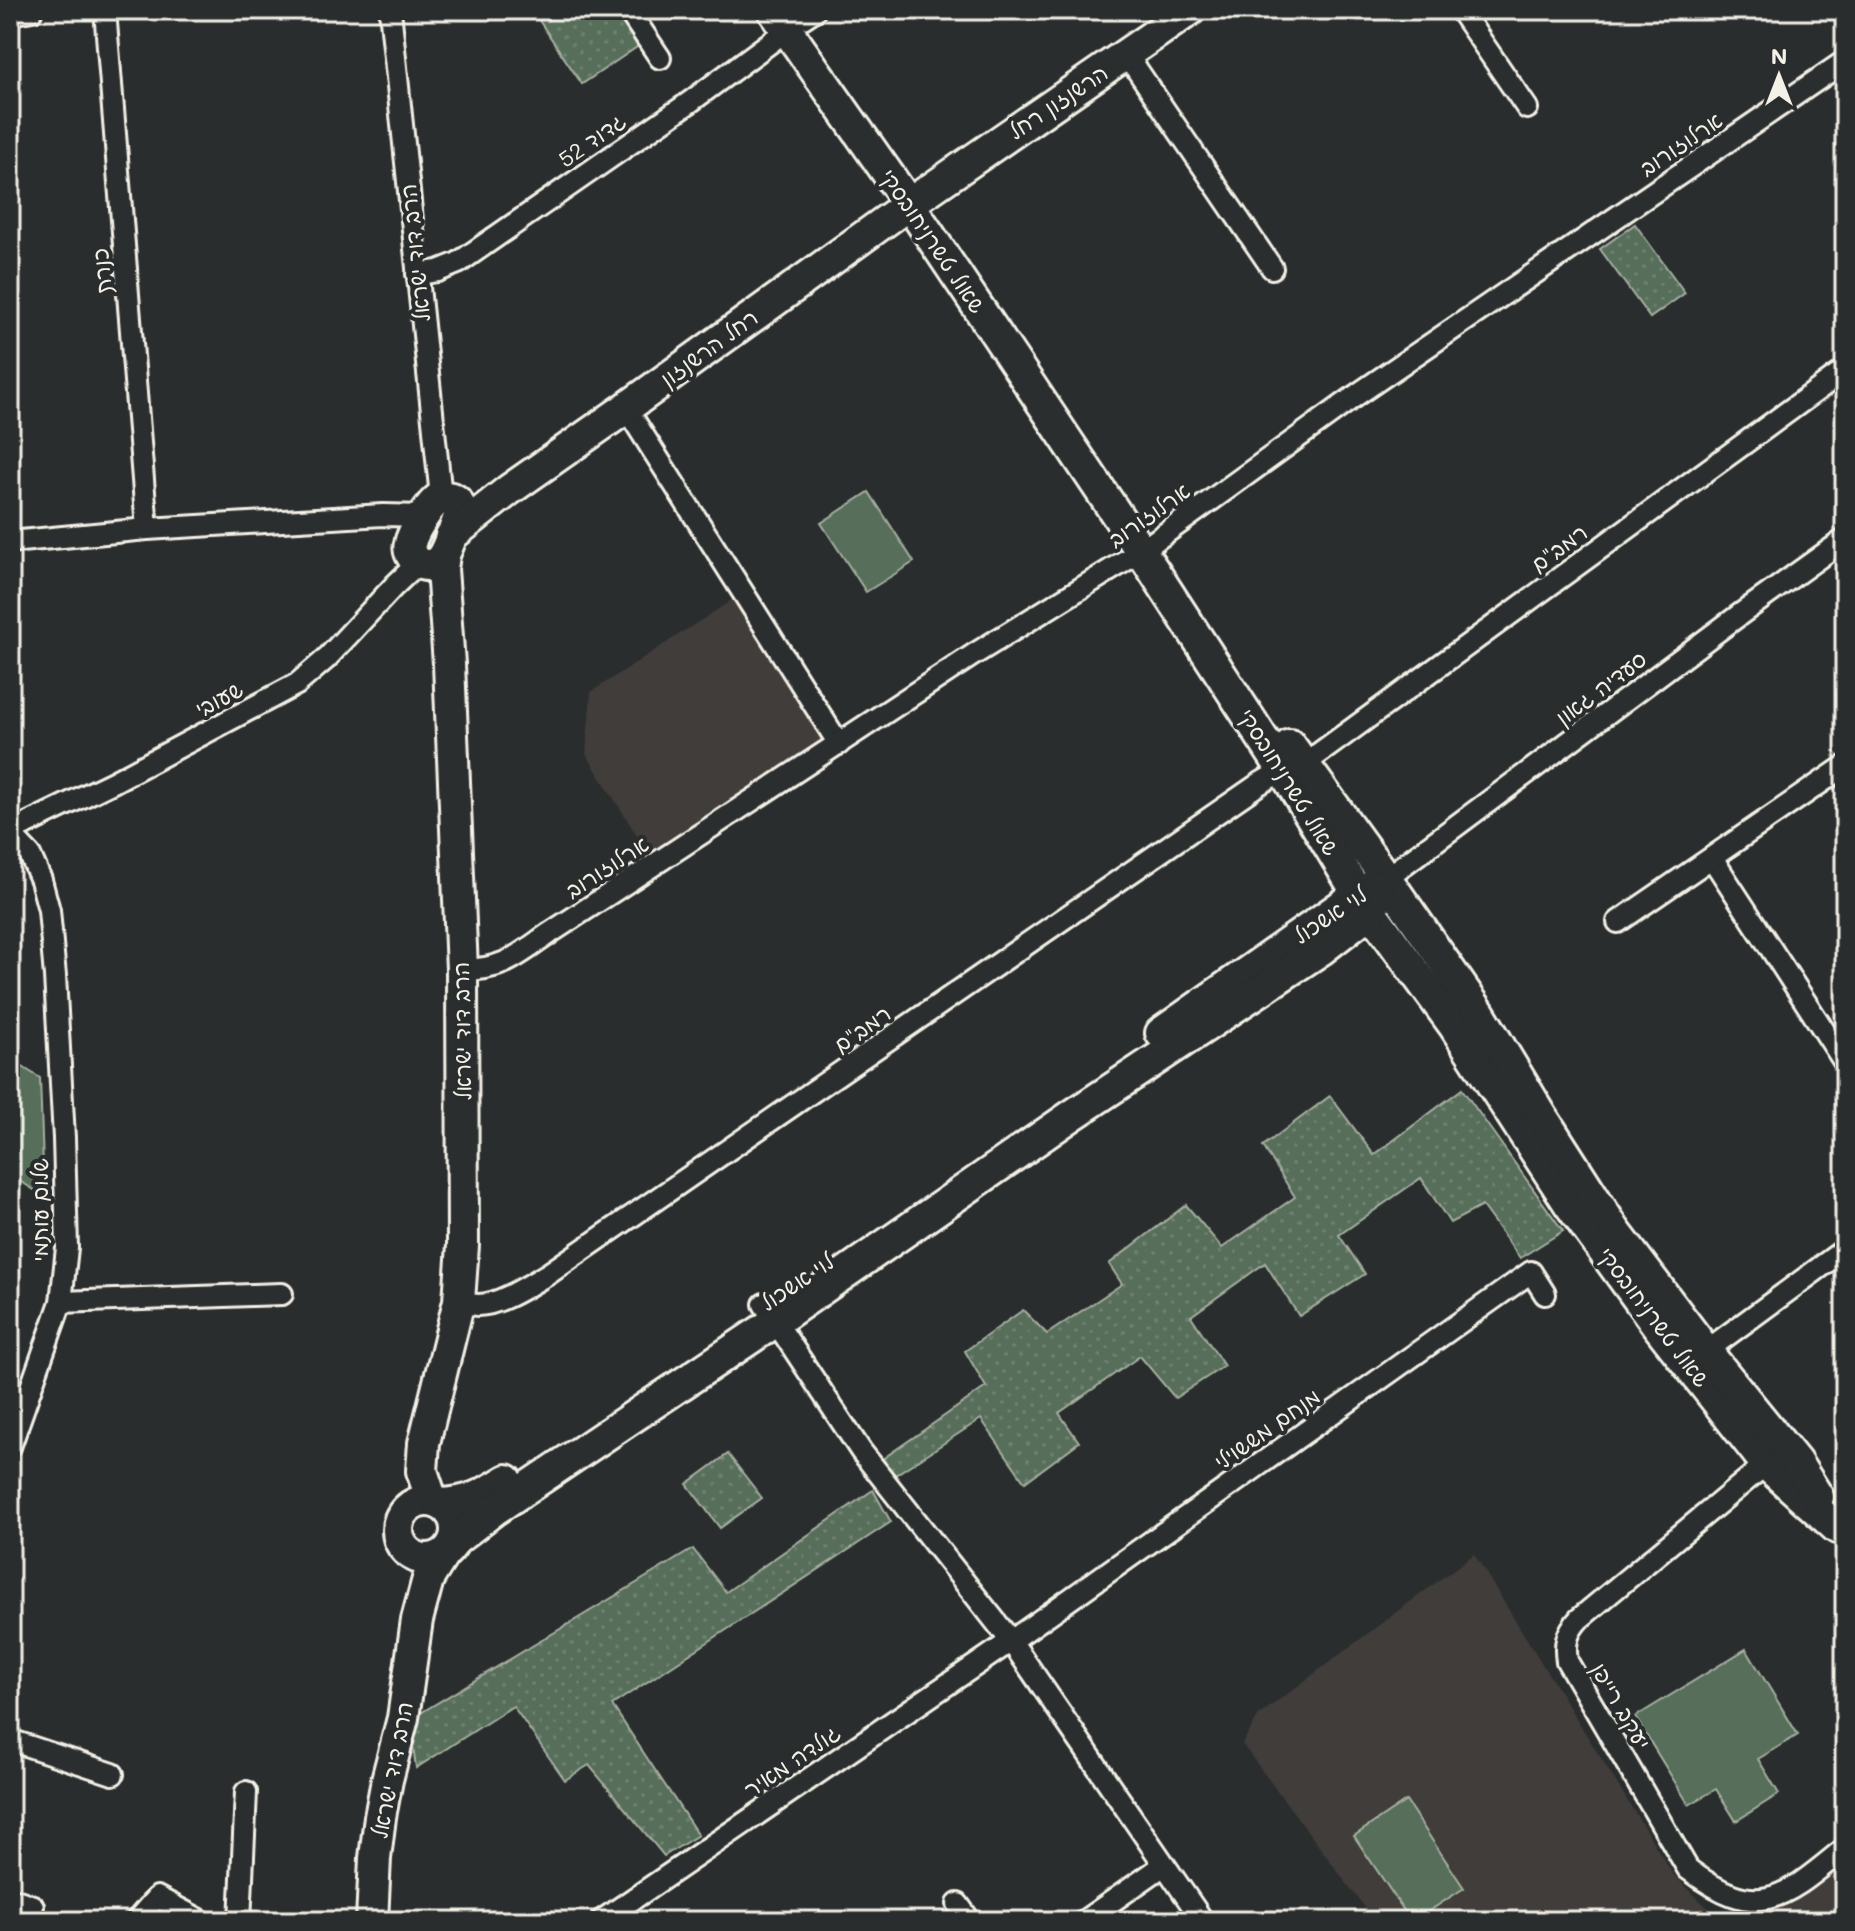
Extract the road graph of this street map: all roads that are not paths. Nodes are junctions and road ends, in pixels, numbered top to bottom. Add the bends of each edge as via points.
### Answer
1 (32, 10) edge
2 (105, 10) edge
3 (390, 10) edge
4 (628, 10) edge
5 (1190, 10) edge
6 (1460, 10) edge
7 (10, 14) edge
8 (795, 16) edge
9 (1127, 55) junction
10 (660, 58) dead end
11 (1845, 61) edge
12 (1527, 108) dead end
13 (917, 198) junction
14 (1272, 268) dead end
15 (417, 274) junction
16 (1845, 370) edge
17 (626, 408) junction
18 (509, 490) junction
19 (440, 504) junction
20 (147, 529) junction
21 (1845, 539) edge
22 (10, 542) edge
23 (1149, 546) junction
24 (438, 551) junction
25 (839, 744) junction
26 (1845, 766) edge
27 (1293, 768) junction
28 (10, 833) edge
29 (1712, 858) junction
30 (1386, 878) junction
31 (1365, 902) junction
32 (1618, 922) dead end
33 (1392, 939) junction
34 (1322, 949) junction
35 (462, 970) junction
36 (1845, 1063) edge
37 (1845, 1249) edge
38 (282, 1294) dead end
39 (1545, 1294) dead end
40 (459, 1301) junction
41 (61, 1302) junction
42 (770, 1313) junction
43 (1706, 1351) junction
44 (10, 1447) edge
45 (1766, 1464) junction
46 (436, 1503) junction
47 (1841, 1534) edge
48 (449, 1548) junction
49 (406, 1551) junction
50 (417, 1620) junction
51 (1011, 1641) junction
52 (10, 1740) edge
53 (113, 1774) dead end
54 (246, 1792) dead end
55 (1845, 1848) edge
56 (1164, 1865) junction
57 (10, 1898) edge
58 (958, 1904) dead end
59 (33, 1906) dead end
60 (136, 1921) edge
61 (202, 1921) edge
62 (240, 1921) edge
63 (372, 1921) edge
64 (601, 1921) edge
65 (970, 1921) edge
66 (1084, 1921) edge
67 (1203, 1921) edge

1 - 7 street
2 - 20 street, כנרת
3 - 15 street, הרב דוד ישראל
4 - 10 street
5 - 9 street, הרשנזון רחל
6 - 12 street
8 - 13 street, שאול טשרניחובסקי
8 - 15 street, גדוד 52 via 690,102 458,263
9 - 13 street, הרשנזון רחל
9 - 14 street
11 - 23 street, ארלוזורוב via 1358,394
13 - 17 street, רחל הרשנזון
13 - 23 street, שאול טשרניחובסקי
15 - 19 street, הרב דוד ישראל
16 - 27 street, רמב"ם
17 - 18 street, רחל הרשנזון
17 - 25 street
18 - 19 street
18 - 24 street, רחל הרשנזון
19 - 20 street via 383,515
19 - 24 street via 459,504 460,514
19 - 24 street via 410,543 411,554
20 - 22 street
21 - 30 street, סעדיה גאון
23 - 25 street, ארלוזורוב
23 - 27 street, שאול טשרניחובסקי
24 - 28 street, שעובי via 401,579 297,684
24 - 35 street, הרב דוד ישראל via 450,679
25 - 35 street, ארלוזורוב via 509,963
26 - 29 street
27 - 30 street, שאול טשרניחובסקי
27 - 31 street, שאול טשרניחובסקי
27 - 40 street, רמב"ם via 1259,784 548,1274 498,1300 478,1305
28 - 41 street, שלום עותמי via 30,855 49,910 64,1138 67,1248
29 - 32 street
29 - 36 street
30 - 31 street, לוי אשכול
30 - 43 street, שאול טשרניחובסקי via 1493,1032 1607,1219
31 - 33 street, שאול טשרניחובסקי
31 - 34 street, לוי אשכול
31 - 42 street, לוי אשכול via 1031,1123
33 - 34 street via 1351,939
33 - 45 street, שאול טשרניחובסקי via 1592,1236
34 - 42 street, לוי אשכול
35 - 40 street, הרב דוד ישראל
37 - 43 street
38 - 41 street
39 - 51 street, מנחם מששוילי via 1531,1272
40 - 46 street, הרב דוד ישראל via 424,1443 422,1471
41 - 44 street, שלום עותמי
42 - 46 street, לוי אשכול via 491,1490 465,1502
42 - 48 street, לוי אשכול
42 - 51 street via 861,1451
43 - 47 street, שאול טשרניחובסקי via 1796,1462
45 - 47 street, שאול טשרניחובסקי
45 - 55 street, יעקב רייפן via 1579,1619 1566,1640 1567,1661 1688,1869 1706,1883 1736,1897 1769,1898 1803,1883
46 - 48 street via 456,1523
46 - 49 street via 416,1503 403,1514 398,1536
48 - 49 street via 424,1560
48 - 50 street, הרב דוד ישראל via 428,1579
49 - 50 street, הרב דוד ישראל
50 - 63 street, הרב דוד ישראל via 403,1718 380,1817
51 - 56 street
51 - 64 street, גולדה מאיר
52 - 53 street
54 - 62 street
56 - 66 street
56 - 67 street
57 - 59 street
58 - 65 street
60 - 61 street via 157,1897

